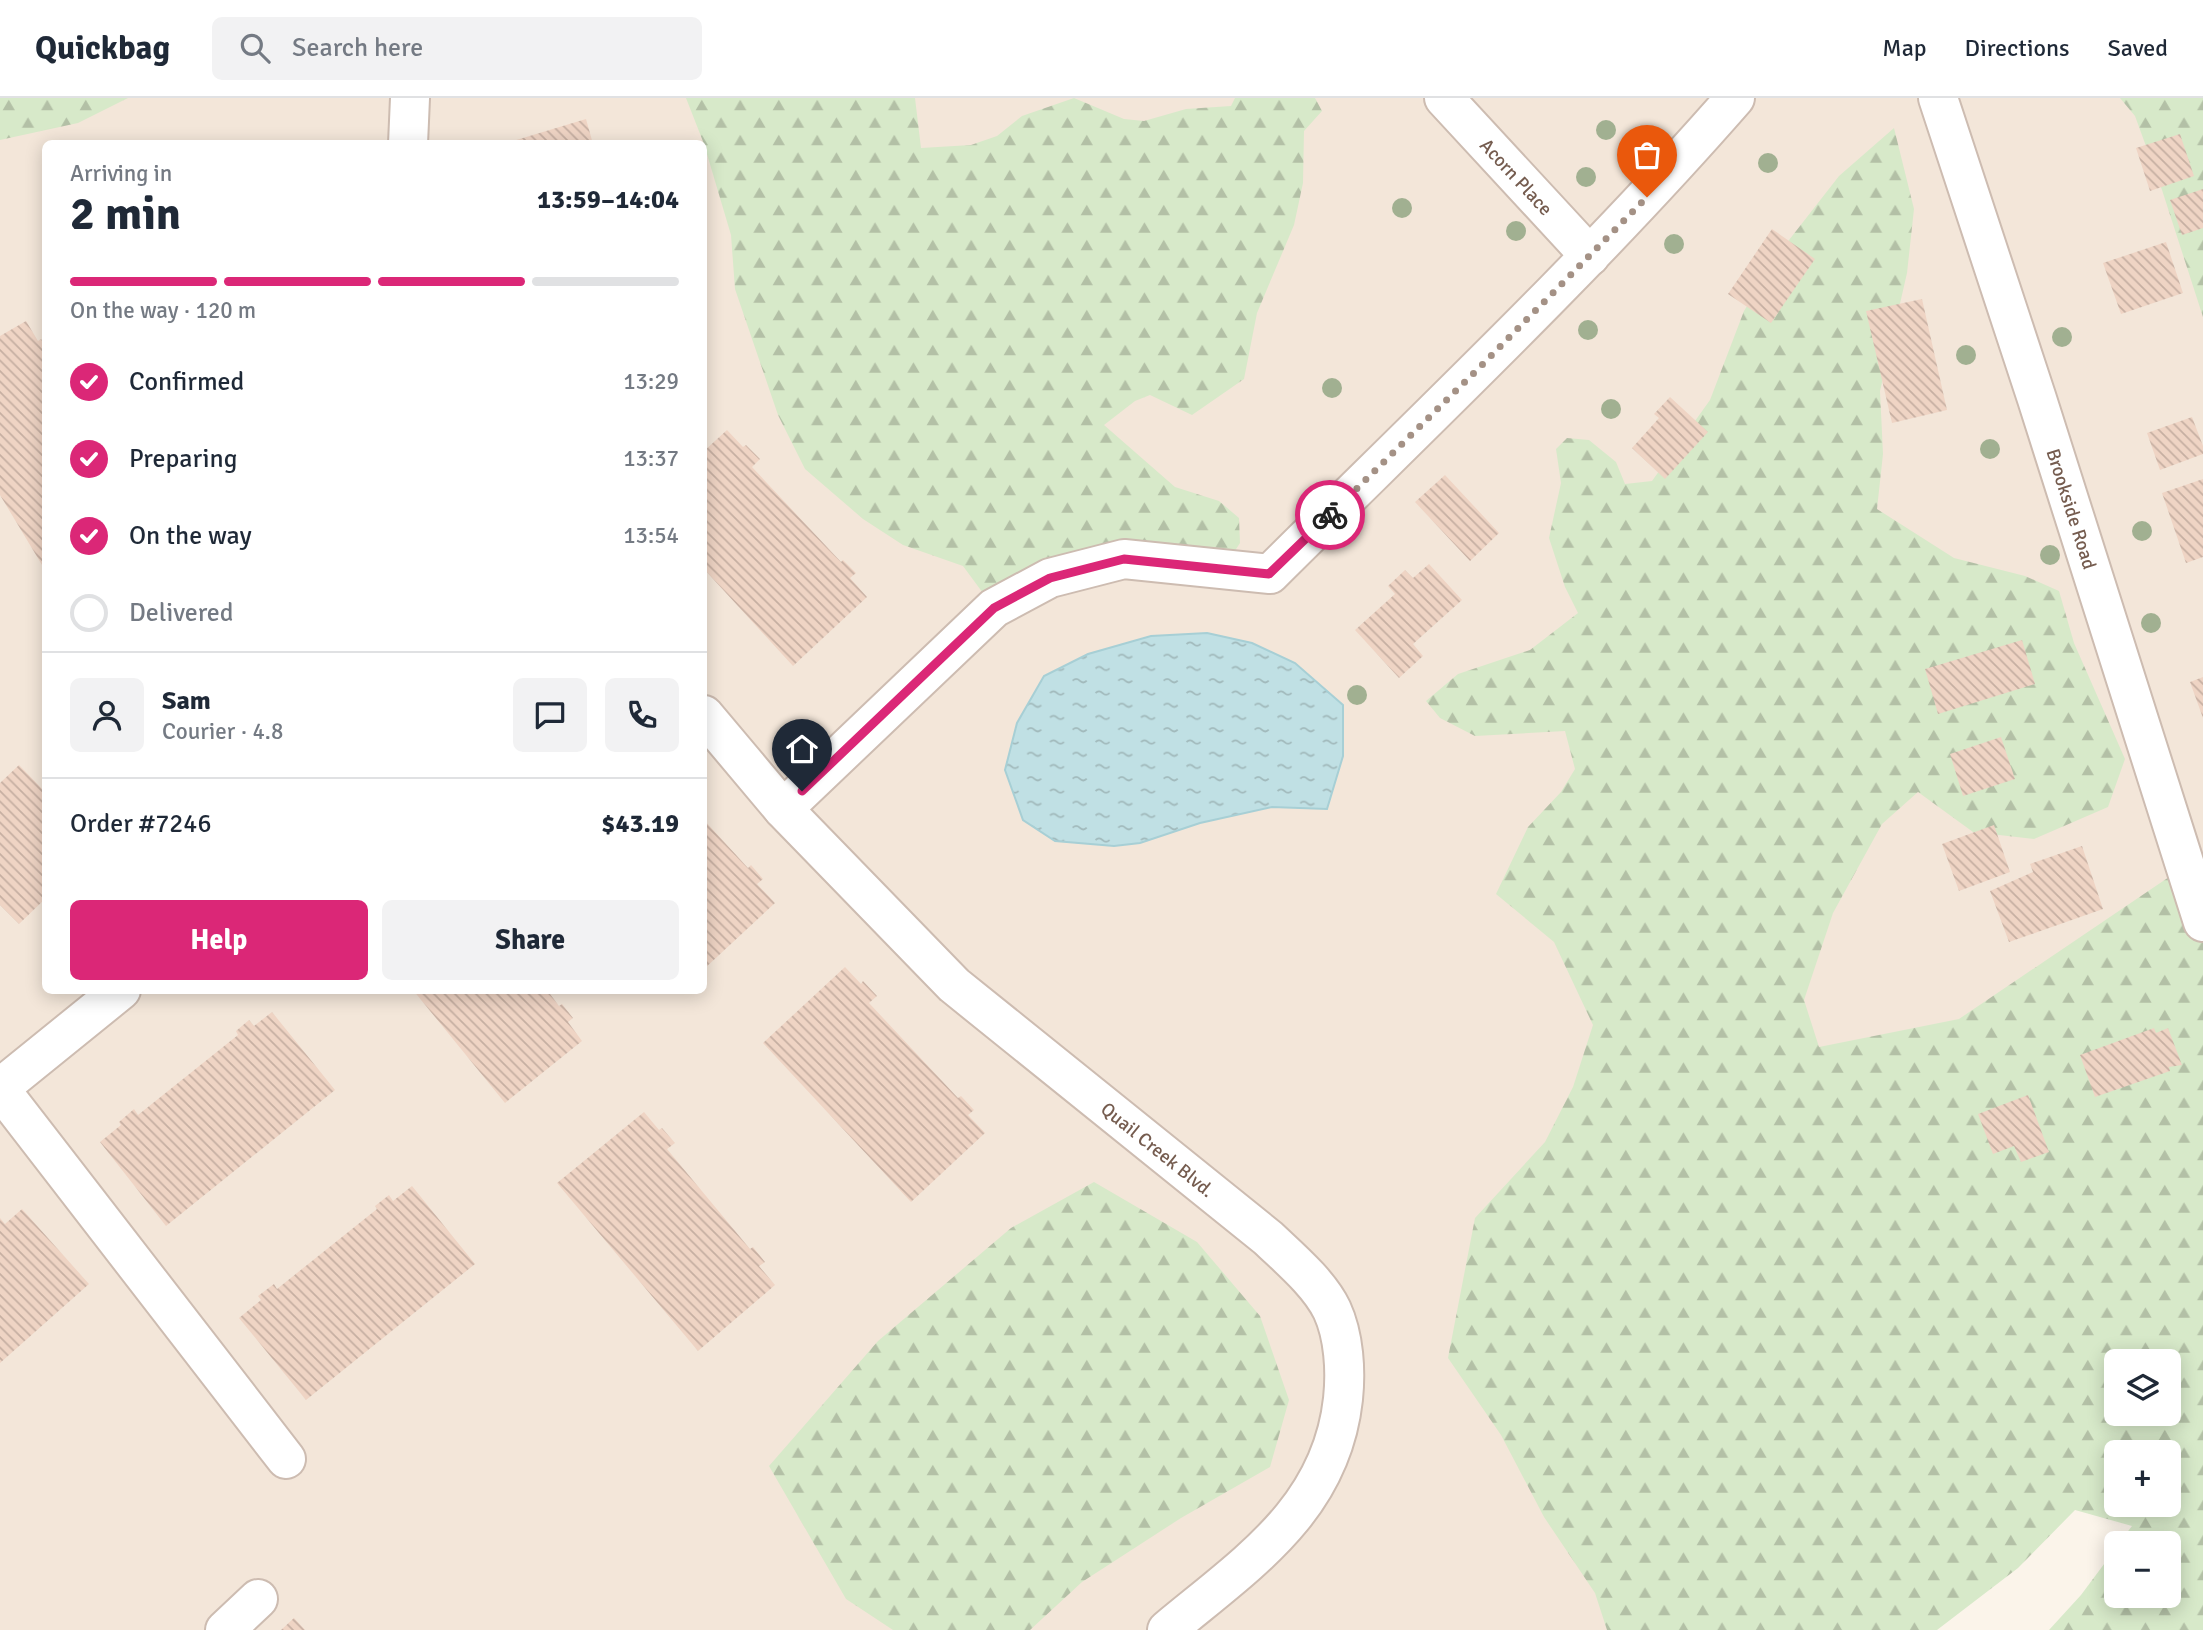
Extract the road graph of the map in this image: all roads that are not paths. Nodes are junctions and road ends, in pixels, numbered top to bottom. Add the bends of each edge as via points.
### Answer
1 (410, 98) edge
2 (1444, 98) edge
3 (1735, 98) edge
4 (1938, 98) edge
5 (408, 140) edge
6 (1590, 256) junction
7 (707, 719) edge
8 (783, 809) junction
9 (2203, 922) edge
10 (116, 994) edge
11 (0, 1089) edge
12 (286, 1458) dead end
13 (258, 1599) dead end
14 (225, 1630) edge
15 (1167, 1630) edge

1 - 5 street
2 - 6 street, Acorn Place
3 - 6 street
4 - 9 street, Brookside Road
6 - 8 street via 1269,574 1124,559 1050,578 994,608
7 - 8 street, Quail Creek Blvd.
8 - 15 street, Quail Creek Blvd. via 954,985 1268,1238 1307,1276 1331,1309 1345,1382 1329,1459 1308,1498 1272,1542
10 - 11 street
11 - 12 street
13 - 14 street

